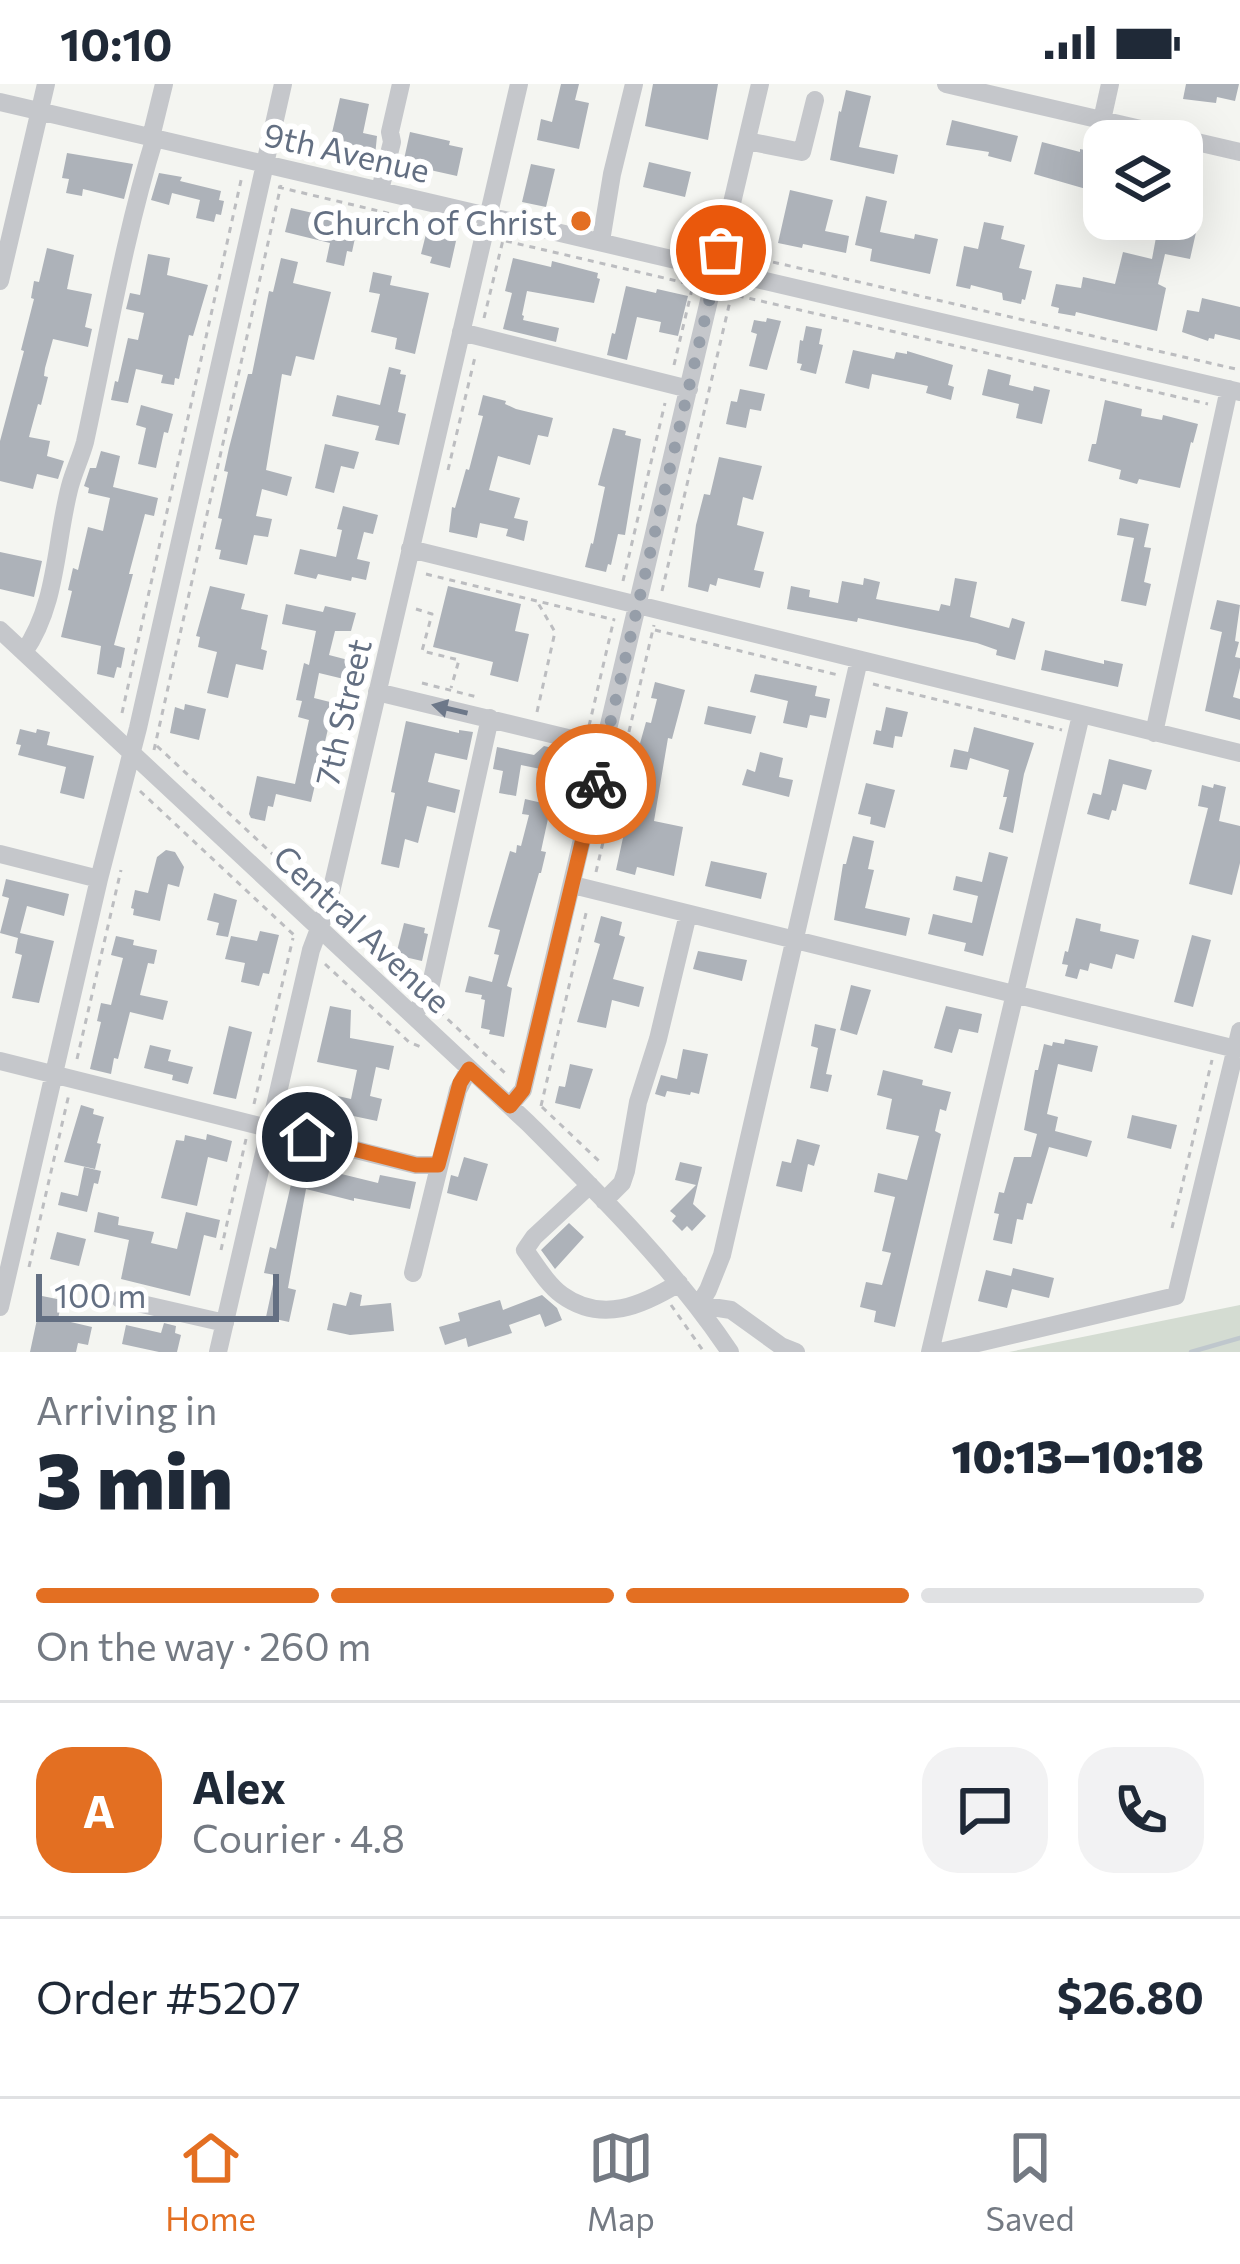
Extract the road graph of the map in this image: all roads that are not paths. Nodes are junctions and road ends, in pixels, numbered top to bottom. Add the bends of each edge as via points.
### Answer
1 (46, 84) edge
2 (164, 84) edge
3 (283, 84) edge
4 (400, 84) edge
5 (519, 84) edge
6 (634, 84) edge
7 (760, 84) edge
8 (946, 84) edge
9 (1110, 84) edge
10 (1018, 92) edge
11 (815, 100) dead end
12 (0, 102) edge
13 (40, 111) junction
14 (1102, 120) joint
15 (153, 137) junction
16 (747, 141) junction
17 (1203, 143) edge
18 (1240, 152) edge
19 (265, 163) junction
20 (380, 190) junction
21 (488, 215) junction
22 (601, 242) junction
23 (4, 245) edge
24 (717, 268) junction
25 (0, 281) edge
26 (470, 334) junction
27 (679, 387) junction
28 (1234, 390) edge
29 (410, 549) junction
30 (638, 604) junction
31 (0, 630) edge
32 (24, 652) junction
33 (859, 660) junction
34 (377, 692) junction
35 (1081, 715) junction
36 (490, 718) junction
37 (1154, 733) junction
38 (595, 744) junction
39 (130, 752) junction
40 (1240, 753) edge
41 (0, 854) edge
42 (99, 879) junction
43 (572, 885) junction
44 (688, 914) junction
45 (309, 927) junction
46 (794, 940) junction
47 (1014, 994) junction
48 (414, 1014) junction
49 (1231, 1041) edge
50 (0, 1061) edge
51 (469, 1069) junction
52 (64, 1073) junction
53 (510, 1106) junction
54 (270, 1128) junction
55 (438, 1165) junction
56 (590, 1185) junction
57 (604, 1201) junction
58 (4, 1271) edge
59 (413, 1273) dead end
60 (671, 1288) junction
61 (120, 1299) dead end
62 (699, 1305) junction
63 (0, 1307) edge
64 (225, 1323) junction
65 (218, 1352) edge
66 (730, 1352) edge
67 (796, 1352) edge
68 (930, 1352) edge
69 (940, 1352) edge

1 - 13 street
2 - 15 street
3 - 19 street
4 - 20 street
5 - 21 street, 7th Street
6 - 22 street
7 - 16 street
8 - 10 street
9 - 14 street
10 - 14 street
11 - 16 street via 802,152
12 - 13 street, 9th Avenue
13 - 15 street, 9th Avenue
13 - 23 street
15 - 19 street, 9th Avenue
15 - 32 street via 51,591
16 - 24 street
17 - 18 street
19 - 20 street, 9th Avenue
19 - 39 street
20 - 21 street, 9th Avenue
21 - 22 street, 9th Avenue
21 - 26 street, 7th Street
22 - 24 street, 9th Avenue
23 - 25 street
24 - 27 street
24 - 28 street, 9th Avenue
26 - 27 street
26 - 29 street, 7th Street
27 - 30 street
28 - 37 street
29 - 30 street
29 - 34 street, 7th Street
30 - 33 street
30 - 38 street
31 - 32 street, Central Avenue
32 - 39 street, Central Avenue
33 - 35 street
33 - 46 street
36 -> 34 street
34 - 45 street, 7th Street via 328,905
35 - 37 street
35 - 47 street
36 - 38 street
36 - 48 street via 431,984
37 - 40 street
38 - 43 street
39 - 42 street
39 - 45 street, Central Avenue
41 - 42 street
42 - 52 street
43 - 44 street
43 - 53 street via 523,1090
44 - 46 street
44 - 57 street via 626,1171
45 - 48 street, Central Avenue
45 - 54 street, 7th Street via 311,950
46 - 47 street
46 - 62 street via 722,1256
47 - 49 street
47 - 68 street
48 - 51 street, Central Avenue
49 - 69 street via 1176,1297
50 - 52 street
51 - 53 street, Central Avenue
51 - 55 street
52 - 54 street
52 - 58 street
53 - 56 street, Central Avenue
54 - 55 street
54 - 64 street, 7th Street
55 - 59 street
56 - 57 street, Central Avenue
56 - 60 street via 525,1250 562,1295 582,1305 634,1307
57 - 60 street, Central Avenue
58 - 63 street
60 - 62 street, Central Avenue
61 - 64 street
62 - 66 street
62 - 67 street, Central Avenue via 731,1310
64 - 65 street, 7th Street

